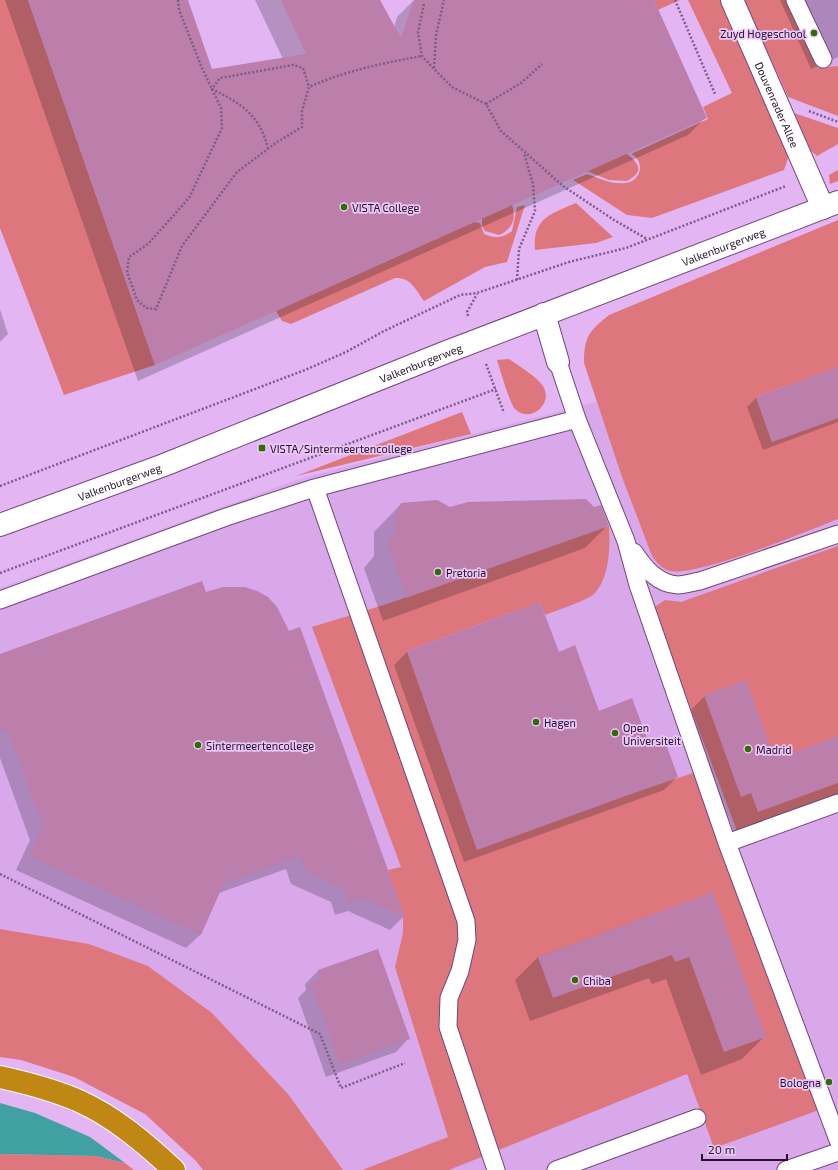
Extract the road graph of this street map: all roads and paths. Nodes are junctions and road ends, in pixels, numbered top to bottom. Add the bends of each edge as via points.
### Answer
1 (178, 0) edge
2 (444, 0) edge
3 (675, 0) edge
4 (732, 0) edge
5 (795, 0) edge
6 (424, 4) dead end
7 (422, 56) junction
8 (823, 59) dead end
9 (542, 64) dead end
10 (434, 69) junction
11 (309, 87) junction
12 (212, 89) junction
13 (715, 94) dead end
14 (486, 104) junction
15 (268, 149) junction
16 (524, 151) junction
17 (810, 176) junction
18 (831, 205) edge
19 (648, 239) junction
20 (517, 280) junction
21 (544, 314) junction
22 (558, 362) joint
23 (496, 389) dead end
24 (577, 419) junction
25 (0, 486) edge
26 (315, 488) junction
27 (1, 525) edge
28 (838, 534) edge
29 (626, 541) junction
30 (0, 573) edge
31 (0, 600) edge
32 (838, 803) edge
33 (727, 843) junction
34 (0, 874) edge
35 (405, 1063) dead end
36 (0, 1077) edge
37 (697, 1118) dead end
38 (838, 1140) edge
39 (838, 1152) edge
40 (174, 1170) edge
41 (496, 1170) edge
42 (556, 1170) edge
43 (786, 1170) edge

1 - 12 path via 179,10
2 - 10 path via 436,35
3 - 13 path
4 - 17 street, Douvenrader Allee
5 - 8 lane
6 - 7 path via 418,32
7 - 10 path
7 - 11 path via 333,76
9 - 14 path via 521,83
10 - 14 path via 452,87
11 - 12 path via 303,68 293,65 220,78
11 - 15 path via 302,111 302,127
12 - 15 path via 238,103 254,116 264,132
12 - 15 path via 221,108 222,128 189,198 148,244 129,257 127,272 137,300 146,308 156,309 182,246 237,172
14 - 16 path via 501,131
16 - 19 path via 563,186
16 - 20 path via 533,184 535,211 519,249
17 - 18 street, Douvenrader Allee
17 - 19 path
18 - 21 street, Valkenburgerweg
19 - 20 path via 626,248 568,262
20 - 25 path via 477,293 460,295 305,370
21 - 22 street
21 - 27 street, Valkenburgerweg via 172,462
22 - 24 lane
23 - 30 path
24 - 26 lane
24 - 29 lane
26 - 31 lane via 226,517
26 - 41 lane via 466,921 467,940 460,971 449,998 448,1027
28 - 29 lane via 700,581 678,585 661,580 646,570
29 - 33 lane via 638,585
32 - 33 lane
33 - 38 lane
34 - 35 path via 320,1034 340,1088
36 - 40 highway via 34,1084 80,1102 118,1124
37 - 42 lane
39 - 43 lane

